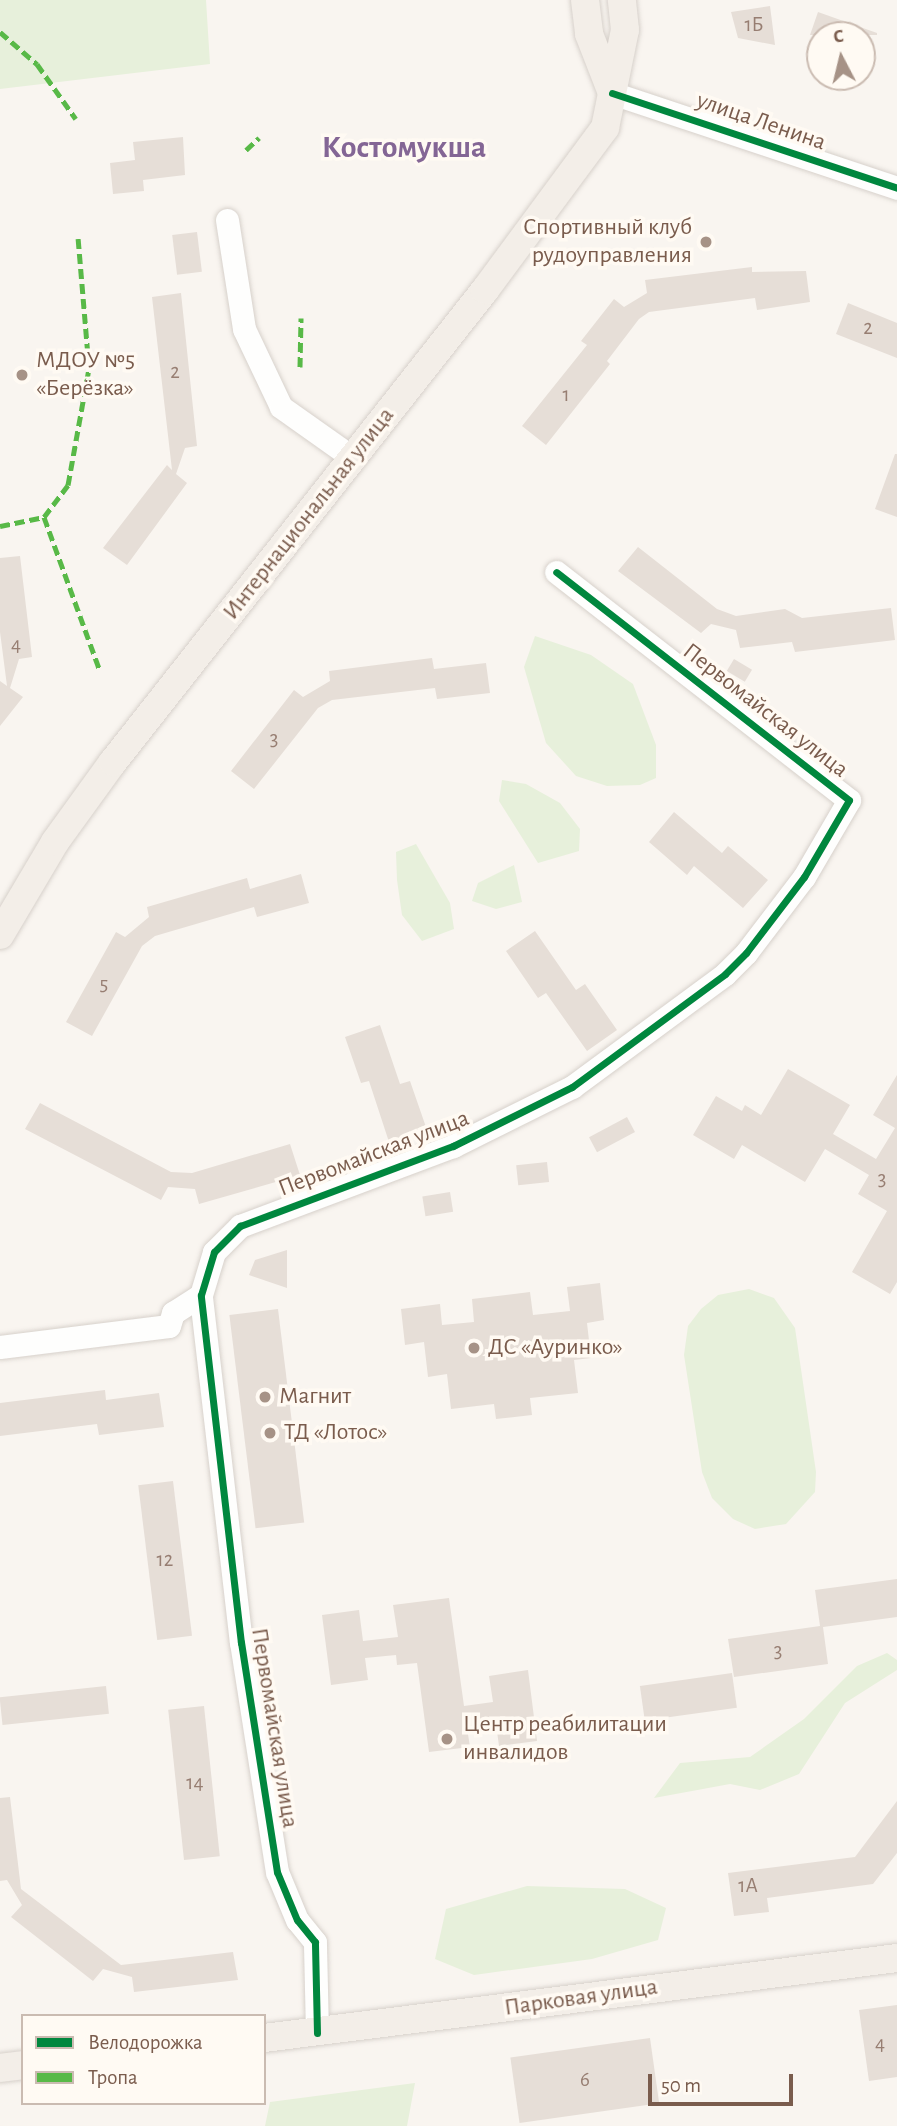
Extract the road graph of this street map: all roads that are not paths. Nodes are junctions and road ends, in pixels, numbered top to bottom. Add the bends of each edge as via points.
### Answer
1 (585, 0) edge
2 (622, 0) edge
3 (612, 93) junction
4 (897, 188) edge
5 (227, 220) dead end
6 (354, 458) junction
7 (556, 572) dead end
8 (0, 935) edge
9 (201, 1295) junction
10 (0, 1347) edge
11 (897, 1958) edge
12 (317, 2032) junction
13 (266, 2038) edge
14 (21, 2065) edge
15 (0, 2068) edge

1 - 3 main road via 589,34
2 - 3 main road via 625,30
3 - 4 street, улица Ленина
3 - 6 main road, Интернациональная улица via 605,128 579,166
5 - 6 street via 244,329 281,407
6 - 8 main road, Интернациональная улица via 113,762 55,842
7 - 9 street, Первомайская улица via 849,800 804,877 746,953 647,1033 572,1087 514,1118 240,1226 214,1252
9 - 10 street via 173,1313 169,1326
9 - 12 street, Первомайская улица via 259,1766 276,1872 297,1920 315,1942
11 - 12 main road, Парковая улица
12 - 13 main road, Парковая улица
14 - 15 main road

